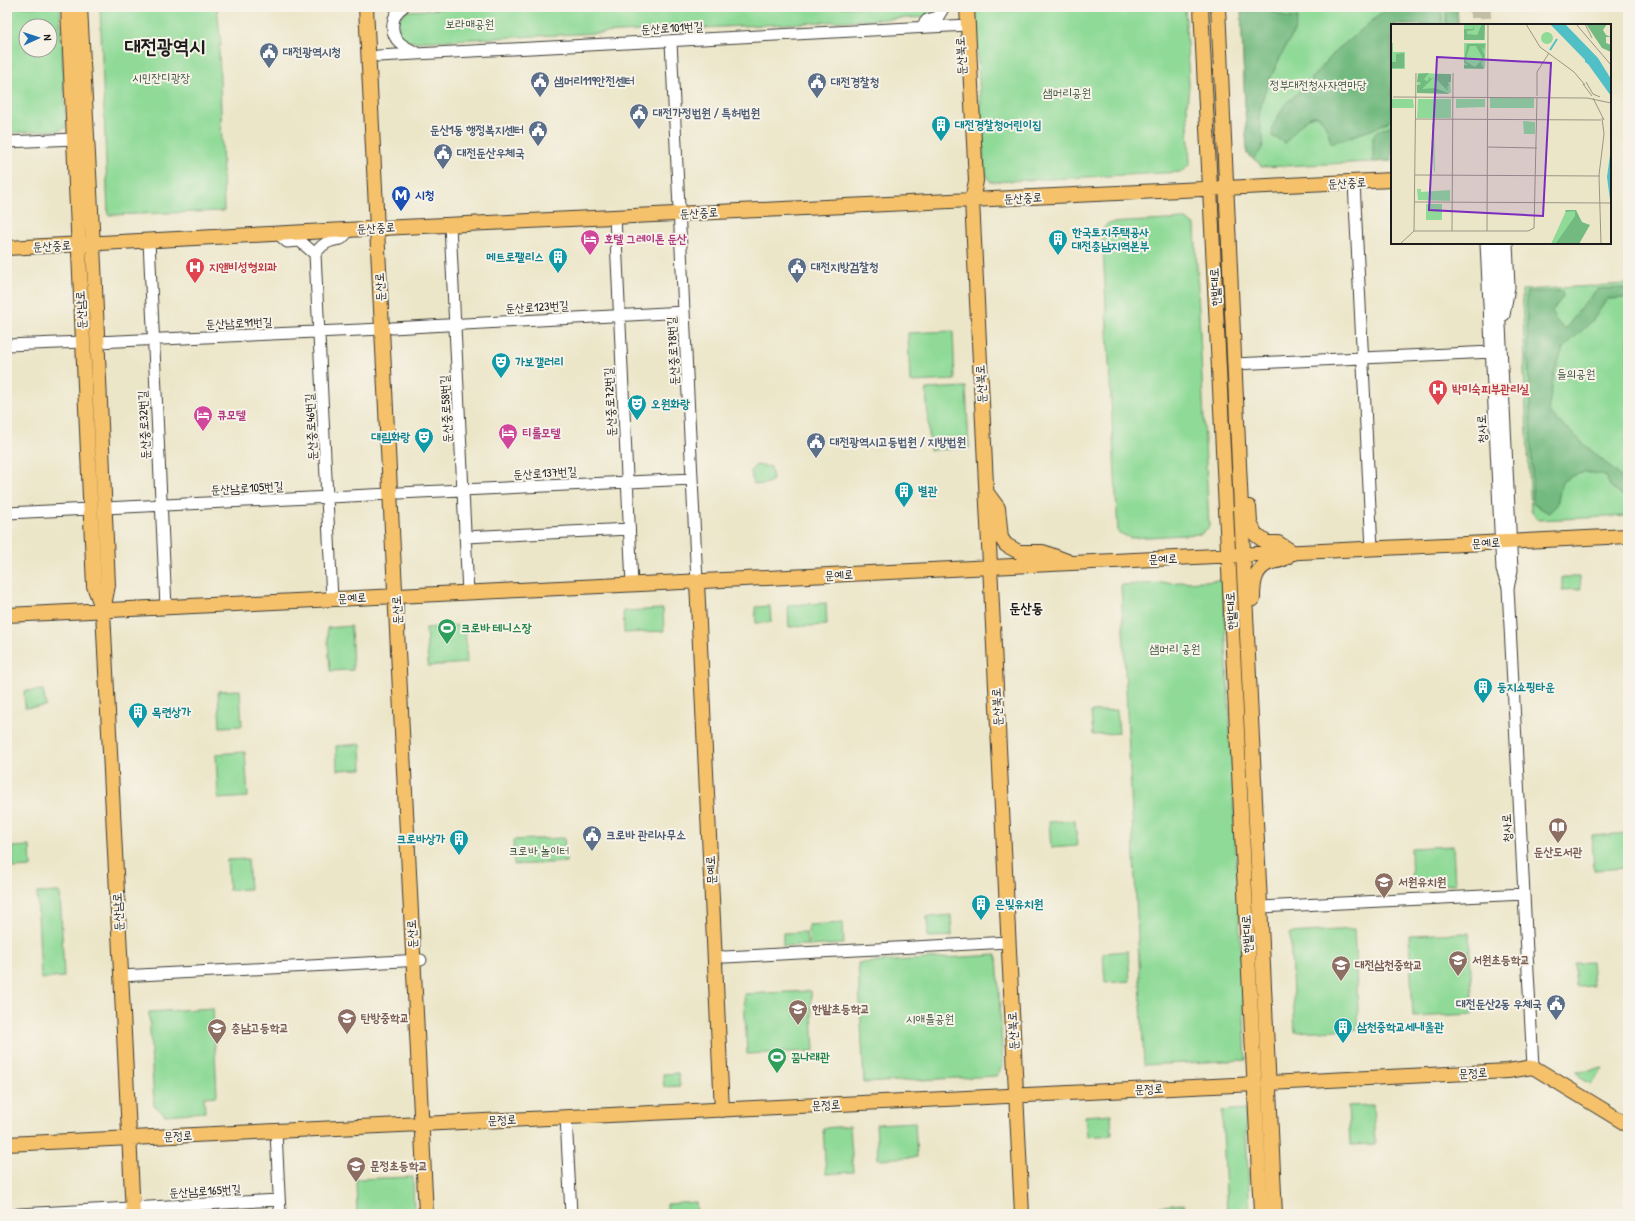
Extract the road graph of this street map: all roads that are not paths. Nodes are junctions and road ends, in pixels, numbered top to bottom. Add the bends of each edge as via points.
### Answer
1 (68, 7) edge
2 (80, 7) edge
3 (366, 7) edge
4 (375, 7) edge
5 (403, 7) edge
6 (944, 7) edge
7 (958, 7) edge
8 (967, 7) edge
9 (1201, 7) edge
10 (1218, 7) edge
11 (964, 25) junction
12 (921, 27) junction
13 (671, 41) junction
14 (417, 53) junction
15 (378, 56) junction
16 (74, 139) junction
17 (7, 142) edge
18 (1391, 180) edge
19 (1354, 182) junction
20 (1226, 188) junction
21 (1210, 189) junction
22 (972, 200) junction
23 (679, 214) junction
24 (615, 217) junction
25 (450, 225) junction
26 (382, 228) junction
27 (350, 230) junction
28 (278, 234) junction
29 (148, 241) junction
30 (86, 244) junction
31 (1479, 244) edge
32 (1486, 244) edge
33 (1496, 244) edge
34 (1507, 244) edge
35 (7, 248) edge
36 (315, 254) junction
37 (684, 312) junction
38 (619, 316) junction
39 (455, 325) junction
40 (387, 329) junction
41 (319, 332) junction
42 (1496, 339) junction
43 (153, 340) junction
44 (83, 342) junction
45 (98, 342) junction
46 (7, 345) edge
47 (1492, 352) junction
48 (1363, 358) junction
49 (1234, 364) junction
50 (692, 479) junction
51 (627, 482) junction
52 (463, 490) junction
53 (395, 493) junction
54 (987, 493) junction
55 (327, 497) junction
56 (1240, 499) junction
57 (161, 505) junction
58 (105, 508) junction
59 (90, 509) junction
60 (7, 513) edge
61 (629, 529) junction
62 (1628, 536) edge
63 (466, 537) junction
64 (1506, 542) junction
65 (1372, 549) junction
66 (1294, 553) junction
67 (1243, 555) junction
68 (1228, 556) junction
69 (1071, 563) junction
70 (990, 568) junction
71 (697, 582) junction
72 (632, 585) junction
73 (468, 593) junction
74 (400, 596) junction
75 (332, 599) junction
76 (166, 607) junction
77 (1245, 609) junction
78 (103, 611) junction
79 (7, 615) edge
80 (1524, 894) junction
81 (1260, 907) junction
82 (1009, 942) junction
83 (715, 956) junction
84 (417, 961) junction
85 (121, 976) junction
86 (1533, 1067) junction
87 (1269, 1083) junction
88 (1255, 1084) junction
89 (1016, 1095) junction
90 (722, 1110) junction
91 (566, 1117) junction
92 (425, 1124) junction
93 (1628, 1125) edge
94 (276, 1132) junction
95 (129, 1138) junction
96 (7, 1144) edge
97 (279, 1200) junction
98 (197, 1209) edge
99 (133, 1211) edge
100 (76, 1213) edge
101 (19, 1214) edge
102 (280, 1214) edge
103 (426, 1214) edge
104 (434, 1214) edge
105 (570, 1214) edge
106 (1022, 1214) edge
107 (1261, 1214) edge
108 (1275, 1214) edge

1 - 16 main road, 둔산남로
2 - 30 main road, 둔산남로
3 - 26 main road, 둔산로
4 - 15 main road, 둔산로
5 - 14 street via 393,20 395,35 399,42
6 - 12 street via 938,17 927,20
7 - 11 main road, 둔산북로
8 - 11 main road, 둔산북로
9 - 21 main road, 한밭대로
10 - 20 main road, 한밭대로
11 - 12 street, 둔산로101번길
11 - 22 main road, 둔산북로 via 976,181
12 - 13 street, 둔산로101번길
13 - 14 street, 둔산로101번길
13 - 23 street, 둔산중로78번길
14 - 15 street, 둔산로101번길
15 - 26 main road, 둔산로
16 - 17 street
16 - 30 main road, 둔산남로
18 - 19 main road, 둔산중로
19 - 20 main road, 둔산중로
19 - 48 street
20 - 21 main road, 둔산중로
20 - 49 main road, 한밭대로
21 - 22 main road, 둔산중로
21 - 68 main road, 한밭대로
22 - 23 main road, 둔산중로
22 - 54 main road, 둔산북로
23 - 24 main road, 둔산중로
23 - 37 street, 둔산중로78번길
24 - 25 main road, 둔산중로
24 - 38 street, 둔산중로72번길
25 - 26 main road, 둔산중로
25 - 39 street, 둔산중로58번길
26 - 27 main road, 둔산중로
26 - 40 main road, 둔산로
27 - 28 main road, 둔산중로
27 - 36 street via 341,239 332,240 321,247
28 - 29 main road, 둔산중로
28 - 36 street via 287,242 300,241
29 - 30 main road, 둔산중로
29 - 43 street, 둔산중로32번길
30 - 35 main road, 둔산중로
30 - 44 main road, 둔산남로
30 - 45 main road, 둔산남로
31 - 42 street via 1482,291
32 - 42 street, 청사로
33 - 42 street, 청사로
34 - 42 street via 1509,287
36 - 41 street, 둔산중로46번길
37 - 38 street, 둔산로123번길
37 - 50 street, 둔산중로78번길
38 - 39 street, 둔산로123번길
38 - 51 street, 둔산중로72번길
39 - 40 street, 둔산로123번길
39 - 52 street, 둔산중로58번길
40 - 41 street, 둔산남로91번길
40 - 53 main road, 둔산로
41 - 43 street, 둔산남로91번길
41 - 55 street, 둔산중로46번길
42 - 47 street, 청사로
42 - 64 street, 청사로
43 - 45 street, 둔산남로91번길
43 - 57 street, 둔산중로32번길
44 - 46 street
44 - 59 main road, 둔산남로
45 - 58 main road, 둔산남로
47 - 48 street
47 - 64 street, 청사로
48 - 49 street
48 - 65 street
49 - 56 main road, 한밭대로
50 - 51 street, 둔산로137번길
50 - 71 street, 둔산중로78번길
51 - 52 street, 둔산로137번길
51 - 61 street, 둔산중로72번길
52 - 53 street, 둔산로137번길
52 - 63 street, 둔산중로58번길
53 - 55 street, 둔산남로105번길
53 - 74 main road, 둔산로
54 - 69 main road via 998,508 1000,530 1006,545 1019,552 1043,552
54 - 70 main road, 둔산북로
55 - 57 street, 둔산남로105번길
55 - 75 street, 둔산중로46번길
56 - 66 main road via 1249,507 1250,523 1256,535 1267,542 1278,543
56 - 67 main road, 한밭대로
57 - 58 street, 둔산남로105번길
57 - 76 street, 둔산중로32번길
58 - 78 main road, 둔산남로 via 108,585
59 - 60 street
59 - 78 main road, 둔산남로 via 94,586
61 - 63 street
61 - 72 street, 둔산중로72번길
62 - 64 main road, 문예로
63 - 73 street, 둔산중로58번길
64 - 65 main road, 문예로
64 - 80 street, 청사로 via 1502,570 1508,588
65 - 66 main road, 문예로
66 - 67 main road, 문예로
66 - 77 main road via 1279,562 1272,562 1259,571 1254,578 1253,599
67 - 68 main road, 문예로
67 - 77 main road, 한밭대로
68 - 69 main road, 문예로
68 - 88 main road, 한밭대로
69 - 70 main road, 문예로
70 - 71 main road, 문예로
70 - 82 main road, 둔산북로
71 - 72 main road, 문예로
71 - 83 main road, 문예로
72 - 73 main road, 문예로
73 - 74 main road, 문예로
74 - 75 main road, 문예로
74 - 84 main road, 둔산로
75 - 76 main road, 문예로
76 - 78 main road, 문예로
77 - 81 main road, 한밭대로
78 - 79 main road, 문예로
78 - 85 main road, 둔산남로
80 - 81 street
80 - 86 street, 청사로
81 - 87 main road, 한밭대로
82 - 83 street
82 - 89 main road, 둔산북로
83 - 90 main road, 문예로
84 - 85 street
84 - 92 main road, 둔산로
85 - 95 main road, 둔산남로
86 - 87 main road, 문정로 via 1508,1072
86 - 93 main road
87 - 88 street, 문정로
87 - 108 main road, 한밭대로
88 - 89 main road, 문정로
88 - 107 main road, 한밭대로
89 - 90 main road, 문정로
89 - 106 main road, 둔산북로
90 - 91 main road, 문정로
91 - 92 main road, 문정로
91 - 105 street
92 - 94 main road, 문정로
92 - 103 main road, 둔산로
92 - 104 main road, 둔산로
94 - 95 main road, 문정로
94 - 97 street
95 - 96 main road, 문정로
95 - 99 main road, 둔산남로
97 - 98 street, 둔산남로165번길
97 - 102 street
98 - 99 street, 둔산남로165번길
99 - 100 street, 둔산남로165번길
100 - 101 street, 둔산남로165번길

